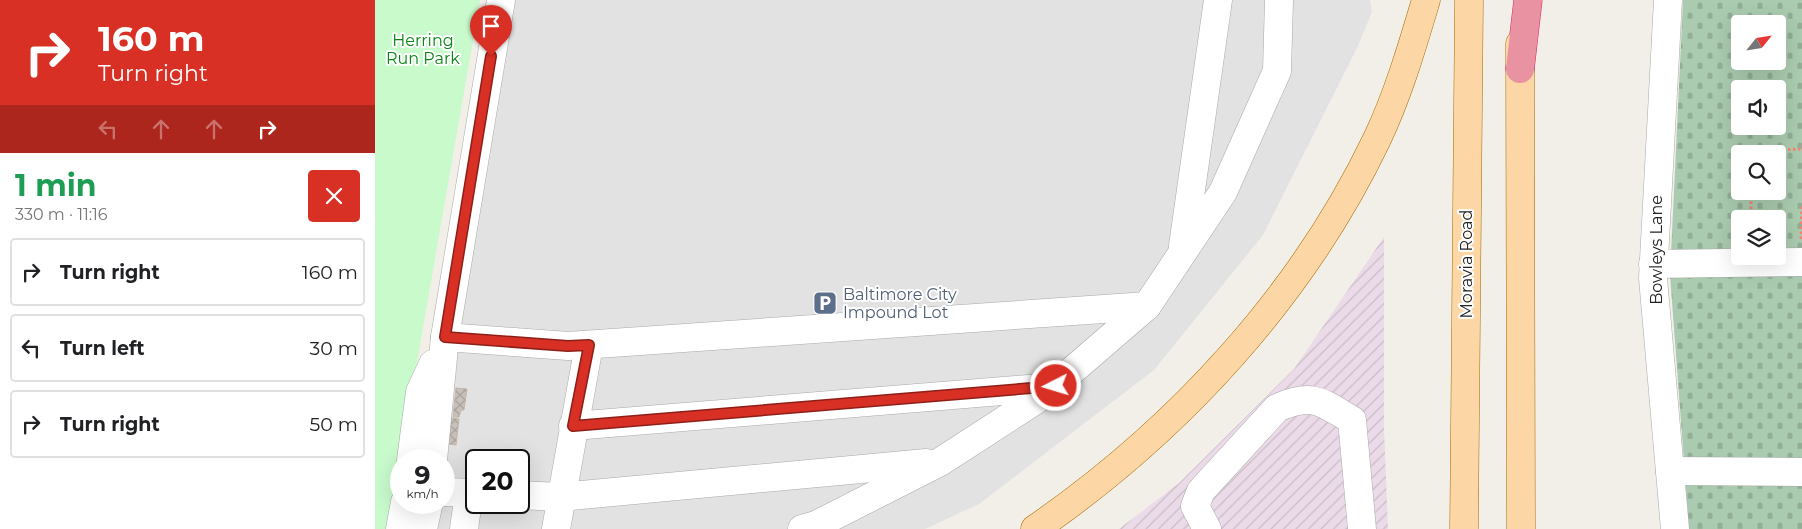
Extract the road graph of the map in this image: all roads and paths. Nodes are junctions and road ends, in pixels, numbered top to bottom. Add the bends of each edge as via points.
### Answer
1 (501, 0) edge
2 (1217, 0) edge
3 (1279, 0) edge
4 (1426, 0) edge
5 (1469, 0) edge
6 (1520, 0) edge
7 (1528, 0) edge
8 (1668, 0) edge
9 (1520, 69) junction
10 (1802, 149) edge
11 (1786, 150) edge
12 (1802, 204) edge
13 (1182, 254) junction
14 (1801, 262) edge
15 (1653, 264) junction
16 (1147, 306) junction
17 (445, 337) junction
18 (589, 345) junction
19 (1056, 386) junction
20 (573, 426) junction
21 (413, 449) edge
22 (434, 449) edge
23 (940, 462) junction
24 (1670, 471) junction
25 (1802, 472) edge
26 (463, 492) edge
27 (530, 496) edge
28 (560, 497) junction
29 (403, 514) edge
30 (426, 514) edge
31 (401, 529) edge
32 (423, 529) edge
33 (464, 529) edge
34 (556, 529) edge
35 (802, 529) edge
36 (1035, 529) edge
37 (1207, 529) edge
38 (1361, 529) edge
39 (1464, 529) edge
40 (1521, 529) edge
41 (1675, 529) edge

1 - 17 street
2 - 13 street
3 - 13 street via 1277,71 1223,192
4 - 36 main road via 1408,62 1377,138 1341,205 1289,283 1240,346 1190,400 1107,475
5 - 39 main road, Moravia Road
6 - 9 main road
7 - 9 highway
8 - 15 street, Bowleys Lane
9 - 40 main road
10 - 11 path
12 - 14 path
13 - 16 street
14 - 15 street
15 - 24 street, Bowleys Lane
16 - 18 street
16 - 19 street
17 - 18 street
17 - 21 street via 421,392
17 - 22 street
18 - 20 street
19 - 20 street
19 - 23 street
20 - 28 street
23 - 28 street
23 - 35 street via 816,525
24 - 25 street
24 - 41 street, Bowleys Lane
26 - 33 street
27 - 28 street
28 - 34 street
29 - 31 street
30 - 32 street
37 - 38 street via 1195,506 1201,491 1277,408 1293,400 1315,399 1352,420

